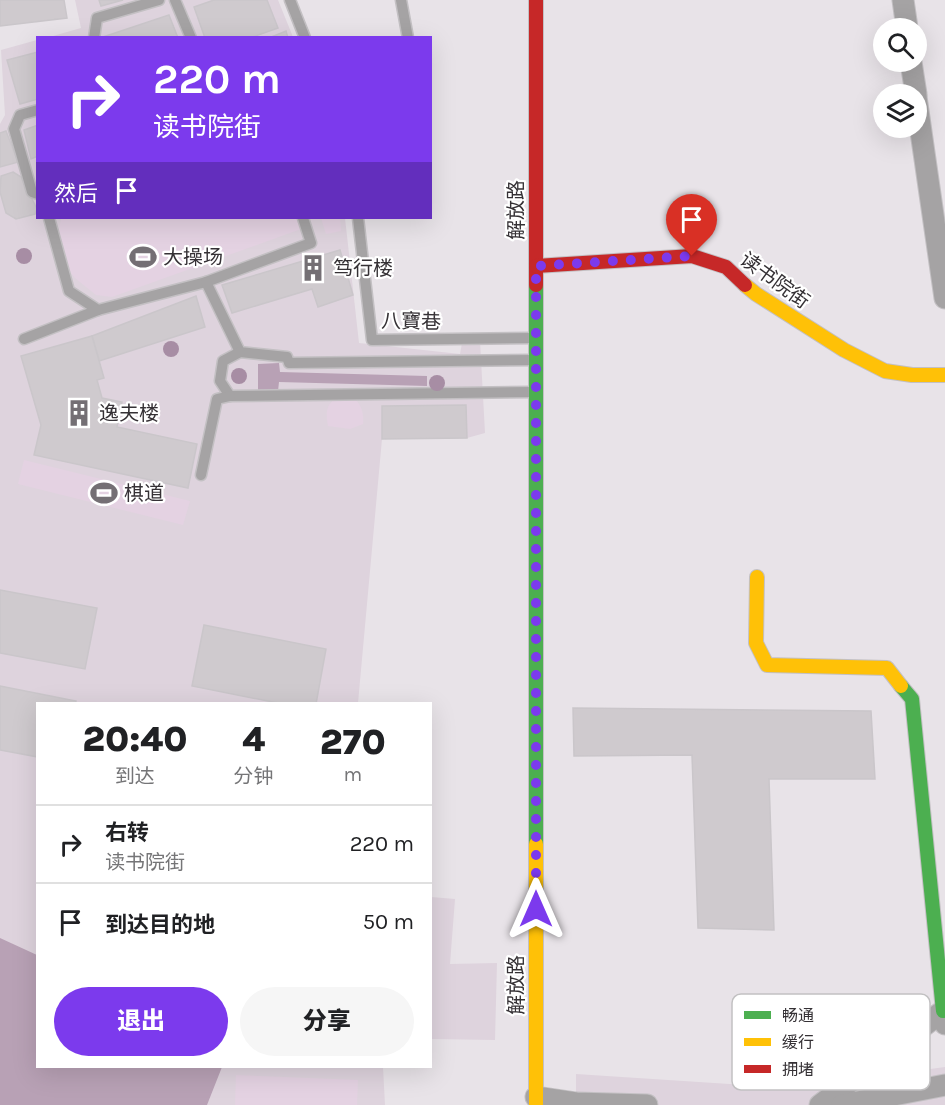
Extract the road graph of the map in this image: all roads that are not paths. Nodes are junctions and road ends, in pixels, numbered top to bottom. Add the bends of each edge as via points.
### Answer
1 (159, 0) edge
2 (175, 0) edge
3 (290, 0) edge
4 (401, 0) edge
5 (536, 0) edge
6 (903, 0) edge
7 (906, 18) edge
8 (94, 36) edge
9 (190, 36) edge
10 (304, 36) edge
11 (408, 36) edge
12 (36, 111) edge
13 (922, 138) edge
14 (36, 193) edge
15 (49, 219) edge
16 (303, 219) edge
17 (358, 219) edge
18 (536, 266) junction
19 (206, 282) junction
20 (945, 298) edge
21 (98, 310) junction
22 (536, 338) junction
23 (24, 339) dead end
24 (240, 352) junction
25 (536, 360) junction
26 (945, 375) edge
27 (536, 392) junction
28 (231, 396) junction
29 (201, 475) dead end
30 (757, 577) dead end
31 (943, 972) edge
32 (944, 1018) edge
33 (930, 1028) edge
34 (945, 1085) edge
35 (930, 1088) edge
36 (841, 1090) edge
37 (919, 1090) edge
38 (536, 1101) edge
39 (647, 1105) edge
40 (820, 1105) edge
41 (842, 1105) edge

1 - 8 lane via 97,18
2 - 9 lane
3 - 10 lane
4 - 11 lane
5 - 18 street, 解放路
6 - 7 street
12 - 14 lane via 20,115 14,129 32,192
13 - 20 street
15 - 21 lane via 69,291
16 - 19 lane via 311,243
17 - 22 lane, 八寶巷 via 372,340
18 - 22 street, 解放路
18 - 26 street, 读书院街 via 692,256 726,267 756,294 885,371
19 - 21 lane
19 - 24 lane
21 - 23 lane
22 - 25 street, 解放路
24 - 25 lane via 287,357 289,363
24 - 28 lane via 223,361 220,381
25 - 27 street, 解放路
27 - 28 lane
27 - 38 street, 解放路
28 - 29 lane via 217,399
30 - 31 street via 756,643 767,665 887,668 912,699
31 - 32 street
32 - 33 street
34 - 35 street
36 - 40 street
37 - 41 street
38 - 39 street

